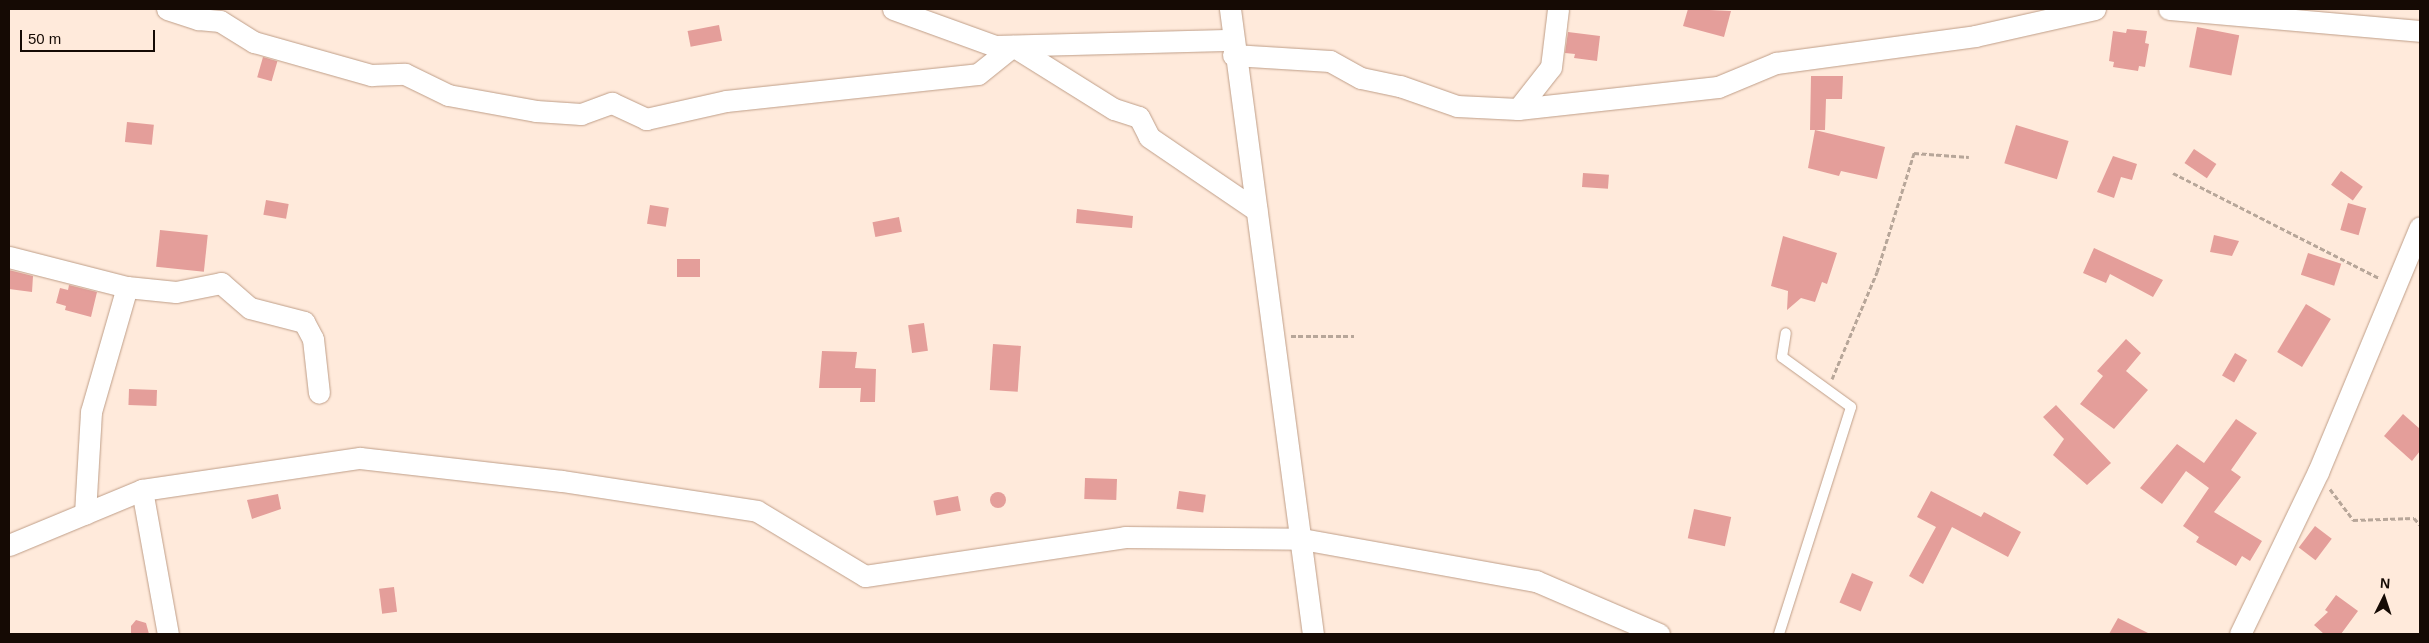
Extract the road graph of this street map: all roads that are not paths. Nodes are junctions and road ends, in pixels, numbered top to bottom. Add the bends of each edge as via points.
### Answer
1 (167, 9) edge
2 (893, 9) edge
3 (1230, 9) edge
4 (1558, 9) edge
5 (2095, 9) edge
6 (2168, 9) edge
7 (2420, 31) edge
8 (1013, 46) junction
9 (1233, 47) junction
10 (1518, 109) junction
11 (1256, 210) junction
12 (2420, 227) edge
13 (9, 257) edge
14 (126, 287) junction
15 (1786, 333) dead end
16 (319, 393) dead end
17 (142, 490) junction
18 (85, 514) junction
19 (1302, 539) junction
20 (9, 546) edge
21 (168, 634) edge
22 (1313, 634) edge
23 (1659, 634) edge
24 (1779, 634) edge
25 (2240, 634) edge

1 - 8 street via 198,19 220,21 254,42 371,75 405,74 448,94 536,111 581,114 612,103 646,119 726,101 978,74
2 - 8 street via 995,46
3 - 9 street
4 - 10 street via 1551,67
5 - 10 street via 1975,36 1776,62 1718,86
6 - 7 street
8 - 9 street
8 - 11 street via 1114,109 1139,117 1149,137
9 - 10 street via 1330,61 1361,78 1400,86 1457,106
9 - 11 street
11 - 19 street
12 - 25 street via 2318,472
13 - 14 street
14 - 16 street via 176,292 221,283 250,308 304,322 313,339
14 - 18 street via 90,412
15 - 24 lane via 1782,357 1851,407
17 - 18 street
17 - 19 street via 360,458 562,481 757,511 865,576 1125,537
17 - 21 street
18 - 20 street
19 - 22 street
19 - 23 street via 1536,581

